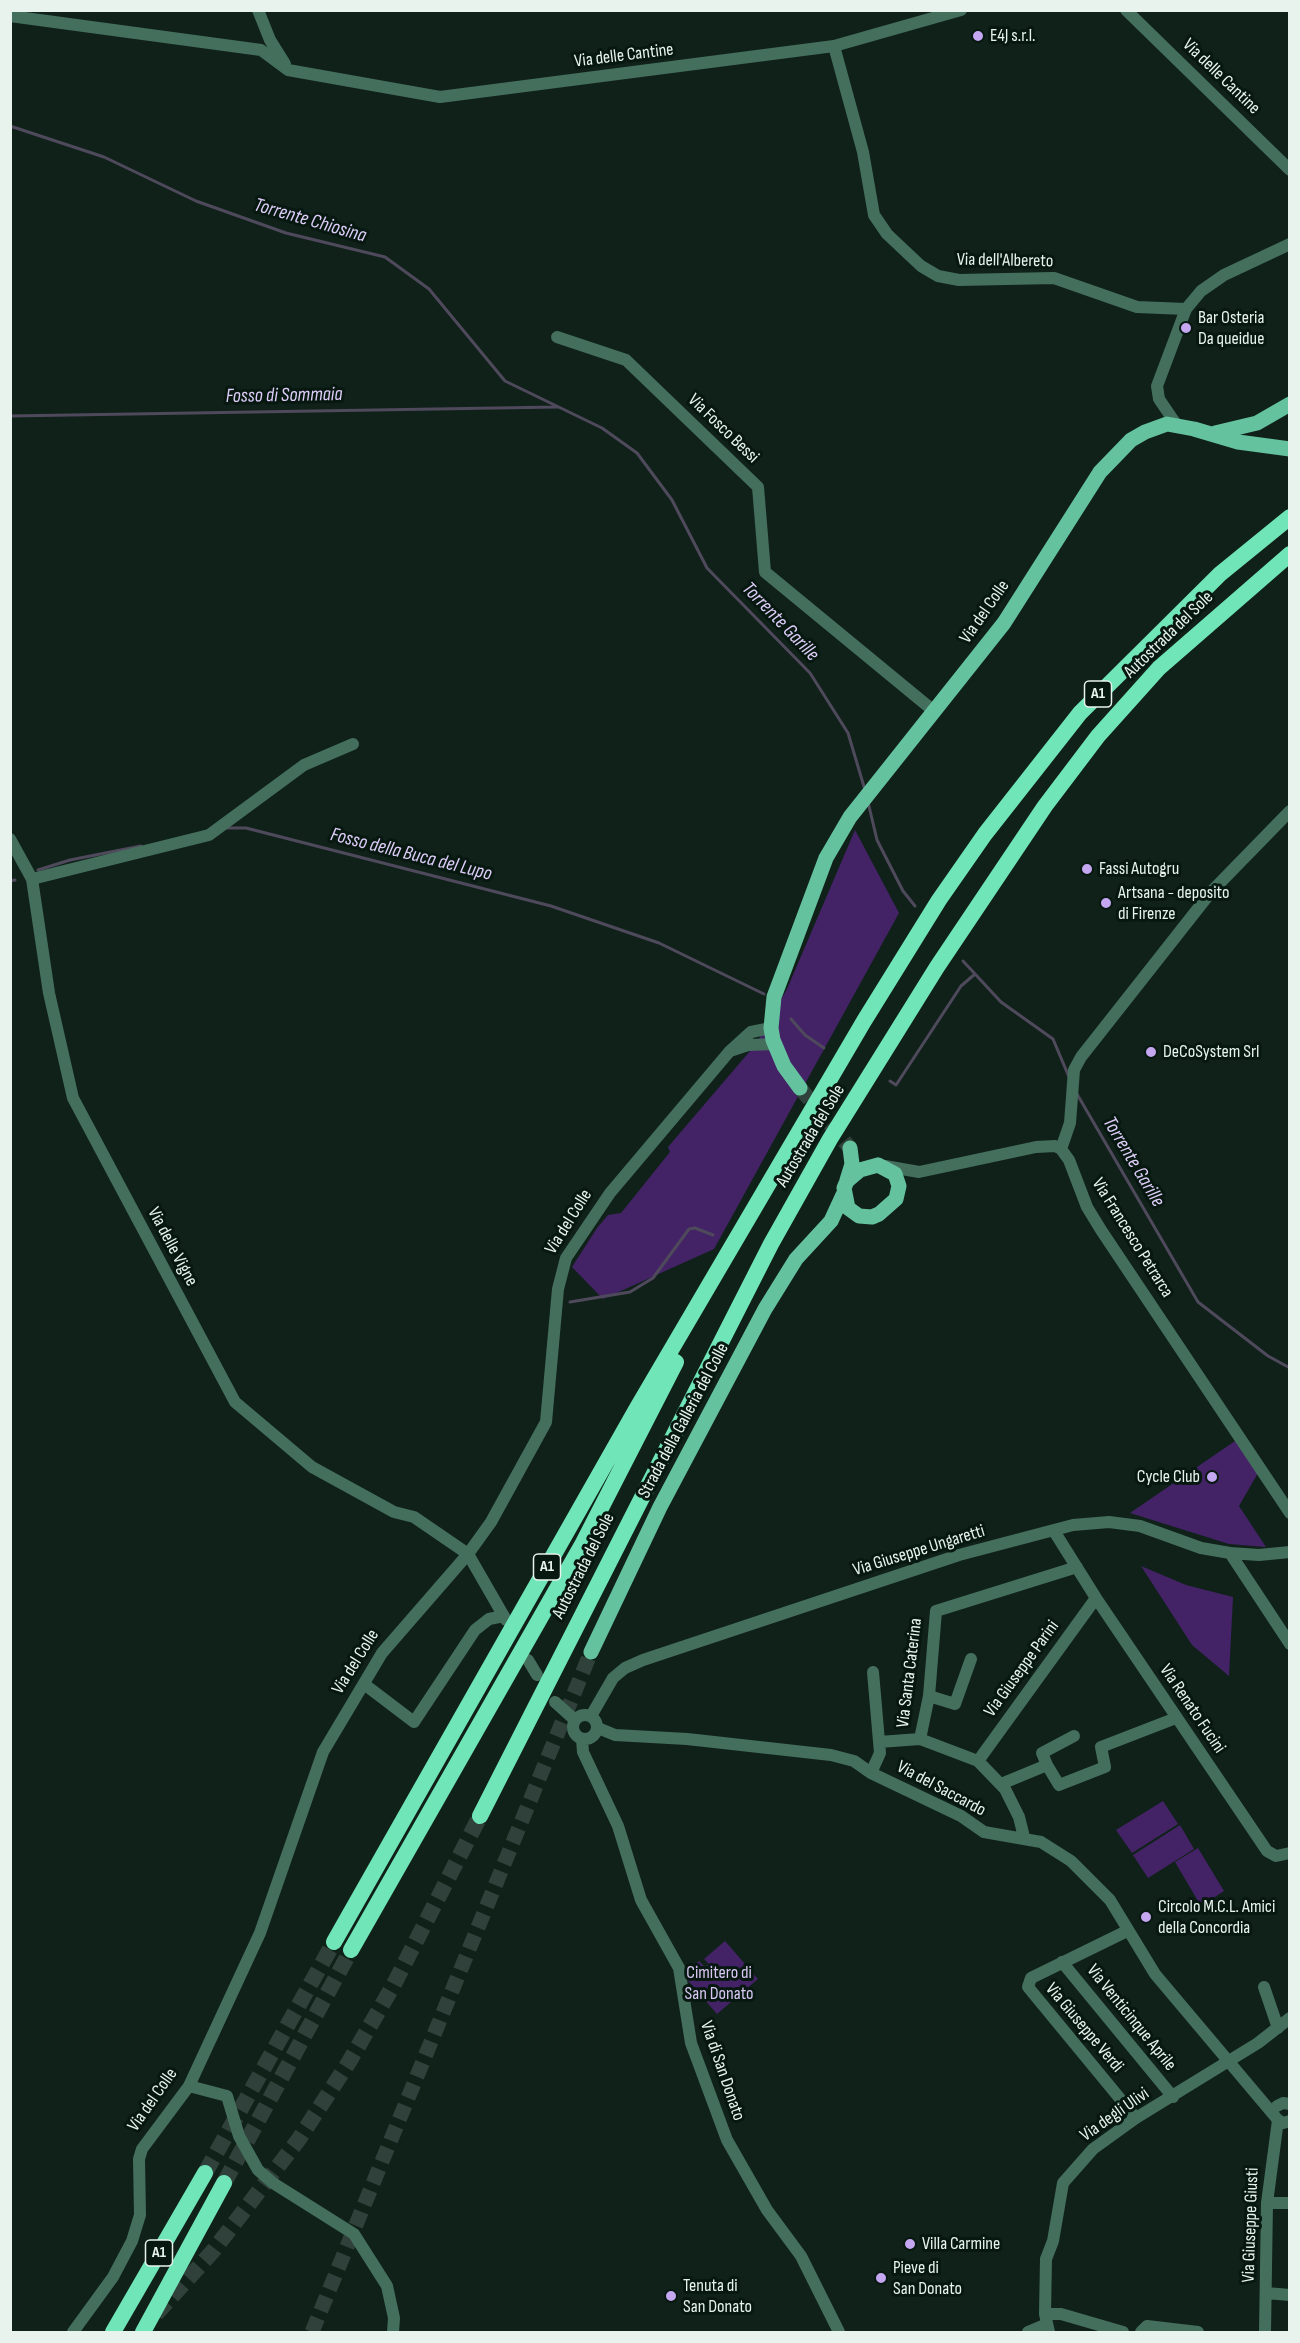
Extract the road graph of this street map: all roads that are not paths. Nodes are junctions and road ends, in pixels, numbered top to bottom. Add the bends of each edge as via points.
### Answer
1 (258, 10) edge
2 (961, 10) edge
3 (1126, 10) edge
4 (10, 16) edge
5 (834, 46) junction
6 (288, 70) junction
7 (1290, 170) edge
8 (1290, 244) edge
9 (1186, 309) junction
10 (557, 337) dead end
11 (1290, 404) edge
12 (1176, 424) junction
13 (1214, 433) junction
14 (1290, 449) edge
15 (1290, 517) edge
16 (1290, 554) edge
17 (935, 712) junction
18 (353, 744) dead end
19 (1290, 811) edge
20 (10, 839) edge
21 (32, 879) junction
22 (771, 1028) junction
23 (775, 1044) junction
24 (729, 1052) junction
25 (801, 1088) tunnel mouth
26 (1061, 1149) junction
27 (878, 1166) junction
28 (919, 1172) junction
29 (845, 1188) junction
30 (763, 1193) junction
31 (898, 1193) junction
32 (859, 1216) junction
33 (831, 1221) junction
34 (1290, 1513) edge
35 (1054, 1531) junction
36 (1290, 1552) edge
37 (1230, 1553) junction
38 (468, 1554) junction
39 (1077, 1567) junction
40 (1096, 1598) junction
41 (1290, 1644) edge
42 (591, 1652) tunnel mouth
43 (971, 1659) dead end
44 (528, 1660) dead end
45 (873, 1672) dead end
46 (537, 1675) dead end
47 (364, 1684) junction
48 (929, 1696) junction
49 (555, 1702) dead end
50 (591, 1716) junction
51 (1176, 1718) junction
52 (575, 1720) junction
53 (598, 1728) junction
54 (1074, 1737) dead end
55 (582, 1739) junction
56 (920, 1739) junction
57 (879, 1742) junction
58 (978, 1761) junction
59 (1047, 1765) junction
60 (871, 1773) junction
61 (1001, 1784) junction
62 (480, 1816) tunnel mouth
63 (1024, 1838) junction
64 (1290, 1853) edge
65 (1127, 1931) junction
66 (334, 1942) tunnel mouth
67 (351, 1950) tunnel mouth
68 (1062, 1962) junction
69 (1264, 1987) dead end
70 (1290, 2018) edge
71 (1278, 2028) junction
72 (1230, 2060) junction
73 (189, 2086) junction
74 (1173, 2097) junction
75 (1284, 2110) edge
76 (1136, 2118) junction
77 (205, 2173) tunnel mouth
78 (224, 2183) tunnel mouth
79 (1267, 2203) junction
80 (1285, 2203) edge
81 (1266, 2294) junction
82 (1290, 2295) edge
83 (1047, 2323) edge
84 (73, 2332) edge
85 (113, 2332) edge
86 (143, 2332) edge
87 (393, 2332) edge
88 (839, 2332) edge
89 (1029, 2332) edge
90 (1123, 2332) edge
91 (1141, 2332) edge
92 (1198, 2332) edge
93 (1265, 2332) edge

1 - 6 street
2 - 5 street, Via delle Cantine
3 - 7 street, Via delle Cantine
4 - 6 street, Via delle Cantine via 261,50
5 - 6 street, Via delle Cantine via 440,97
5 - 9 street, Via dell'Albereto via 863,152 874,215 887,234 921,266 938,276 960,280 1054,278 1137,307
8 - 9 street via 1224,275 1201,291
9 - 12 street via 1157,386 1159,399
10 - 17 street, Via Fosco Bessi via 626,360 758,487 765,572
11 - 13 main road via 1257,423
12 - 13 main road
12 - 17 main road, Via del Colle via 1145,432 1100,472 1004,623
13 - 14 main road via 1238,442
15 - 30 highway, Autostrada del Sole / A1 via 1220,574 1080,713 985,834 908,947
16 - 62 highway, Autostrada del Sole / A1 via 1158,669 1098,736 962,928 830,1139 771,1244
17 - 22 main road, Via del Colle via 850,817 826,858 774,997
18 - 21 street via 304,765 209,835
19 - 26 street via 1211,892 1081,1057 1074,1070 1070,1123
20 - 21 street, Via delle Vigne
21 - 38 street, Via delle Vigne via 49,993 73,1098 235,1402 312,1467 394,1512 414,1518
22 - 23 main road
22 - 24 street, Via del Colle via 751,1032
23 - 24 street via 748,1045
23 - 25 main road via 784,1066
24 - 38 street, Via del Colle via 610,1193 566,1258 560,1280 546,1422 491,1522
26 - 28 street via 1036,1147
26 - 34 street, Via Francesco Petrarca via 1101,1230
27 - 28 street
27 - 29 main road
27 - 29 main road via 850,1148 852,1164
27 - 31 main road via 898,1180
28 - 31 street
29 - 32 main road via 848,1208
29 - 33 main road, Strada della Galleria del Colle
30 - 66 highway, Autostrada del Sole / A1
30 - 67 highway, Autostrada del Sole / A1 via 583,1543
31 - 32 main road via 892,1205 879,1214
32 - 33 main road
33 - 42 main road, Strada della Galleria del Colle via 796,1260 765,1309 660,1507
35 - 37 street, Via Giuseppe Ungaretti via 1101,1522 1128,1524 1201,1548
35 - 39 street, Via Renato Fucini
35 - 50 street, Via Giuseppe Ungaretti via 959,1555 643,1660 613,1678
36 - 37 street, Via Giuseppe Ungaretti
37 - 41 street
38 - 47 street, Via del Colle via 382,1653
38 - 47 street via 505,1618 489,1619 475,1630 414,1722
39 - 40 street, Via Renato Fucini
39 - 48 street, Via Santa Caterina via 936,1611
40 - 51 street, Via Renato Fucini
40 - 58 street, Via Giuseppe Parini
43 - 48 street via 955,1704
44 - 46 street
45 - 57 street
47 - 73 street, Via del Colle via 323,1752 260,1933
48 - 56 street, Via Santa Caterina
49 - 52 street
50 - 52 street
50 - 53 street
51 - 59 street via 1101,1747 1105,1767 1059,1785
51 - 64 street, Via Renato Fucini via 1267,1851 1276,1856
52 - 55 street via 574,1733
53 - 55 street via 593,1737
53 - 60 street, Via del Saccardo via 615,1735 831,1755 854,1761
54 - 59 street via 1042,1753
55 - 88 street, Via di San Donato via 583,1752 618,1826 641,1900 679,1968 691,2043 727,2140 767,2210 801,2256
56 - 57 street
56 - 58 street
57 - 60 street via 880,1753
58 - 61 street
59 - 61 street
60 - 63 street, Via del Saccardo via 961,1816 984,1832
61 - 63 street
63 - 65 street, Via del Saccardo via 1041,1842 1094,1882 1110,1900
65 - 68 street
65 - 72 street, Via del Saccardo via 1155,1974
68 - 74 street, Via Venticinque Aprile
68 - 76 street, Via Giuseppe Verdi via 1031,1978 1028,1987
69 - 71 street
70 - 71 street, Via degli Ulivi
71 - 72 street, Via degli Ulivi
72 - 74 street, Via degli Ulivi
72 - 75 street, Via del Saccardo via 1261,2099
73 - 84 street, Via del Colle via 142,2149 138,2159 140,2215 132,2241 113,2277
73 - 87 street via 227,2096 239,2136 258,2170 354,2234 387,2286
74 - 76 street, Via degli Ulivi
75 - 79 street, Via Giuseppe Giusti
76 - 83 street, Via degli Ulivi via 1093,2149 1063,2183 1046,2259
77 - 85 highway, A1
78 - 86 highway, A1
79 - 80 street
79 - 81 street, Via Giuseppe Giusti
81 - 82 street
81 - 93 street, Via Giuseppe Giusti
83 - 89 street
83 - 90 street via 1061,2314
91 - 92 street via 1147,2326

